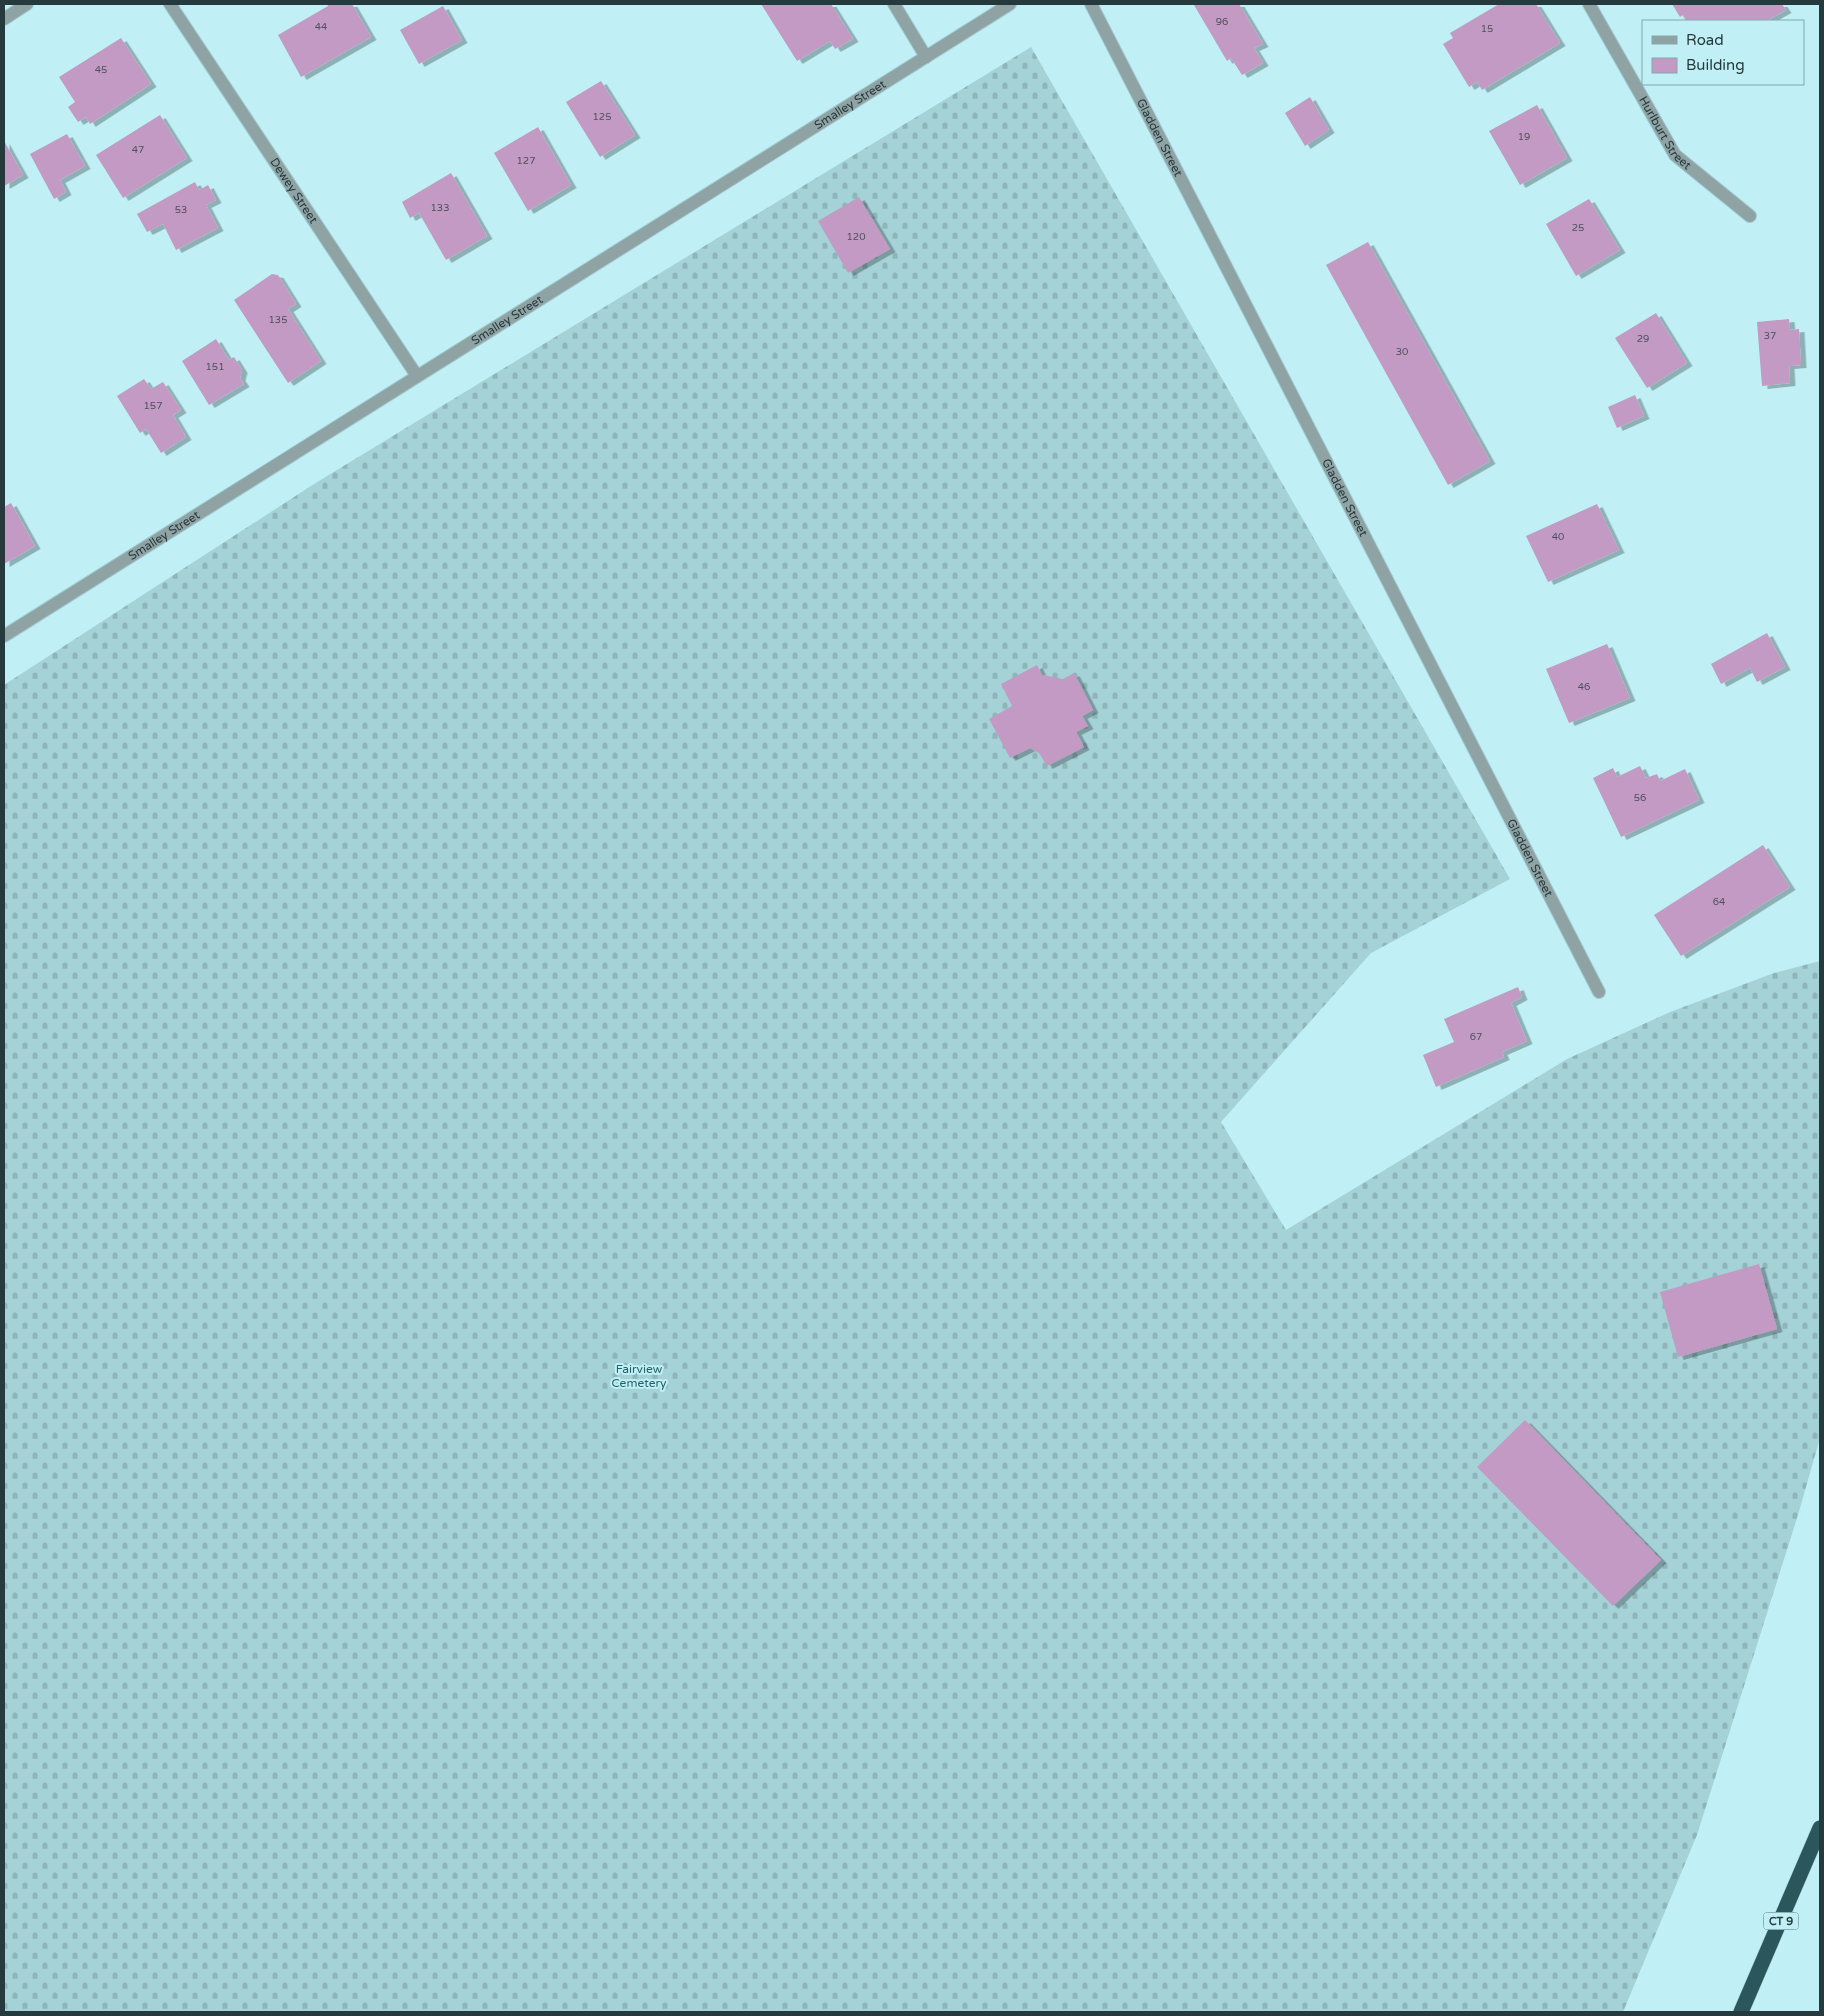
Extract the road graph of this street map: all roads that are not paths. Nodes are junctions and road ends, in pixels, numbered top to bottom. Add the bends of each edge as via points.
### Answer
1 (27, 4) edge
2 (170, 4) edge
3 (894, 4) edge
4 (1010, 4) edge
5 (1092, 4) edge
6 (1588, 4) edge
7 (4, 19) edge
8 (926, 57) junction
9 (1750, 216) dead end
10 (417, 376) junction
11 (4, 636) edge
12 (1599, 992) dead end
13 (1820, 1828) edge
14 (1741, 2012) edge

1 - 7 street
2 - 10 street, Dewey Street
3 - 8 street
4 - 8 street, Smalley Street
5 - 12 street, Gladden Street
6 - 9 street, Hurlburt Street via 1675,155
8 - 10 street, Smalley Street
10 - 11 street, Smalley Street
13 - 14 highway, CT 9

